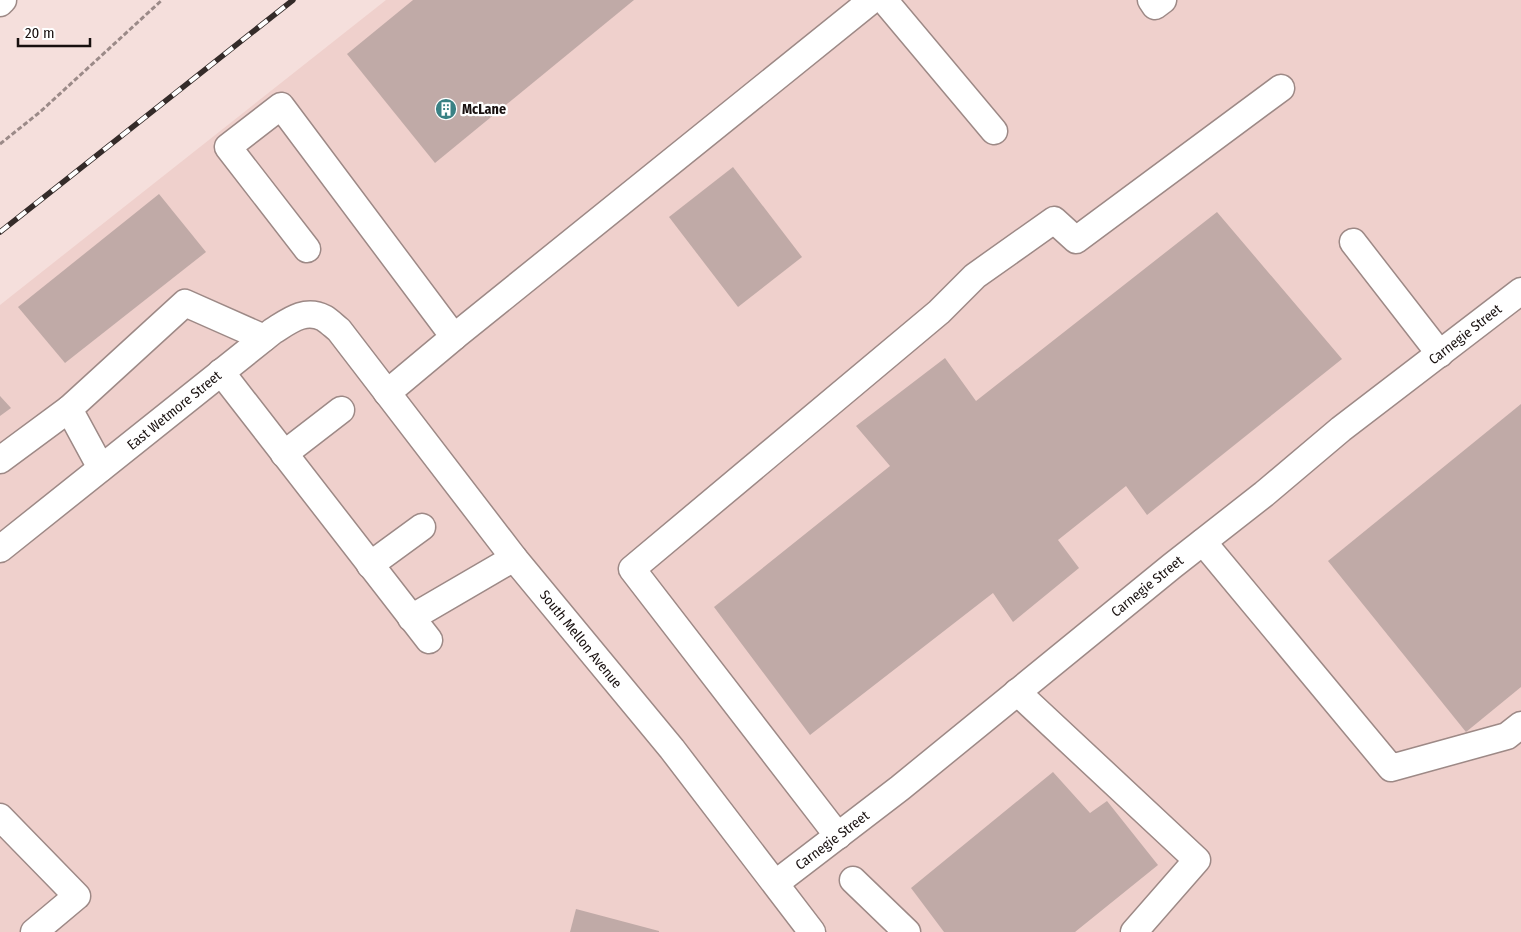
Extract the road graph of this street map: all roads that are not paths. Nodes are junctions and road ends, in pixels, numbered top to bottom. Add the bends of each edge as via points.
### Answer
1 (3, 0) edge
2 (872, 0) edge
3 (884, 0) edge
4 (1151, 0) edge
5 (1163, 0) edge
6 (0, 3) edge
7 (1281, 88) dead end
8 (994, 131) dead end
9 (1353, 242) dead end
10 (308, 250) dead end
11 (1521, 291) edge
12 (454, 337) junction
13 (264, 338) junction
14 (351, 346) joint
15 (1440, 354) junction
16 (222, 372) junction
17 (388, 393) junction
18 (69, 409) junction
19 (341, 410) dead end
20 (284, 454) junction
21 (0, 460) edge
22 (101, 468) junction
23 (422, 527) dead end
24 (1202, 542) junction
25 (0, 549) edge
26 (514, 558) junction
27 (370, 565) junction
28 (411, 618) junction
29 (429, 640) dead end
30 (1017, 692) junction
31 (1521, 725) edge
32 (0, 817) edge
33 (838, 836) junction
34 (854, 880) dead end
35 (776, 884) junction
36 (794, 908) junction
37 (34, 932) edge
38 (784, 932) edge
39 (812, 932) edge
40 (907, 932) edge
41 (1134, 932) edge

1 - 6 street
2 - 12 street
3 - 8 street
4 - 5 street via 1156,6
7 - 33 street via 1076,240 1054,220 975,276 931,318 632,569
9 - 15 street
10 - 12 street via 228,146 281,106
11 - 15 street, Carnegie Street
12 - 17 street
13 - 14 street, East Wetmore Street via 298,316 311,314 339,330
13 - 16 street, East Wetmore Street
13 - 18 street via 184,302
14 - 17 street, South Mellon Avenue
15 - 24 street, Carnegie Street
16 - 20 street
16 - 22 street, East Wetmore Street
17 - 26 street, South Mellon Avenue
18 - 21 street
18 - 22 street
19 - 20 street
20 - 27 street
22 - 25 street, East Wetmore Street
23 - 27 street
24 - 30 street, Carnegie Street
24 - 31 street via 1391,768 1508,736
26 - 28 street
26 - 35 street, South Mellon Avenue via 672,750
27 - 28 street
28 - 29 street
30 - 33 street, Carnegie Street
30 - 41 street via 1197,860
32 - 37 street via 77,896
33 - 35 street, Carnegie Street
34 - 40 street
35 - 36 street, South Mellon Avenue
36 - 38 street
36 - 39 street, South Mellon Avenue

